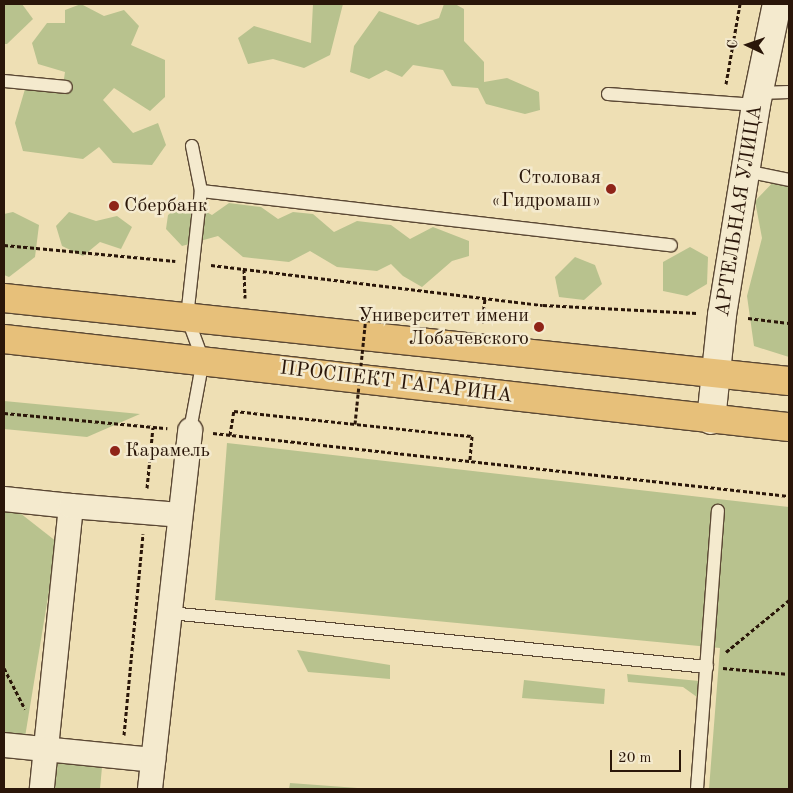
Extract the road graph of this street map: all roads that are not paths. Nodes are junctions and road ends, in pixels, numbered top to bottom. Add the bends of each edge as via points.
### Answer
1 (777, 4) edge
2 (4, 81) edge
3 (66, 87) dead end
4 (789, 92) edge
5 (608, 94) dead end
6 (757, 99) junction
7 (192, 146) dead end
8 (746, 171) junction
9 (789, 180) edge
10 (201, 191) junction
11 (671, 244) dead end
12 (4, 298) edge
13 (187, 317) junction
14 (4, 339) edge
15 (203, 360) junction
16 (717, 372) junction
17 (789, 380) edge
18 (711, 420) junction
19 (789, 427) edge
20 (190, 430) joint
21 (4, 499) edge
22 (72, 506) junction
23 (718, 511) dead end
24 (180, 515) junction
25 (170, 613) junction
26 (707, 667) junction
27 (4, 746) edge
28 (46, 750) junction
29 (153, 760) junction
30 (42, 789) edge
31 (150, 789) edge
32 (698, 789) edge

1 - 6 street, АРТЕЛЬНАЯ УЛИЦА
2 - 3 lane
4 - 6 lane
5 - 6 lane via 723,104
6 - 8 street, АРТЕЛЬНАЯ УЛИЦА
7 - 10 lane
8 - 9 lane
8 - 16 street, АРТЕЛЬНАЯ УЛИЦА via 722,315
10 - 11 lane
10 - 13 lane
12 - 13 main road, ПРОСПЕКТ ГАГАРИНА
13 - 15 lane
13 - 16 main road, ПРОСПЕКТ ГАГАРИНА
14 - 15 main road, ПРОСПЕКТ ГАГАРИНА
15 - 18 main road, ПРОСПЕКТ ГАГАРИНА
15 - 20 lane
16 - 17 main road, ПРОСПЕКТ ГАГАРИНА
16 - 18 street, АРТЕЛЬНАЯ УЛИЦА
18 - 19 main road, ПРОСПЕКТ ГАГАРИНА
20 - 24 street
21 - 22 street
22 - 24 street
22 - 28 street
23 - 26 lane
24 - 25 street
25 - 26 lane
25 - 29 street
26 - 32 lane
27 - 28 street
28 - 29 street
28 - 30 street
29 - 31 street

